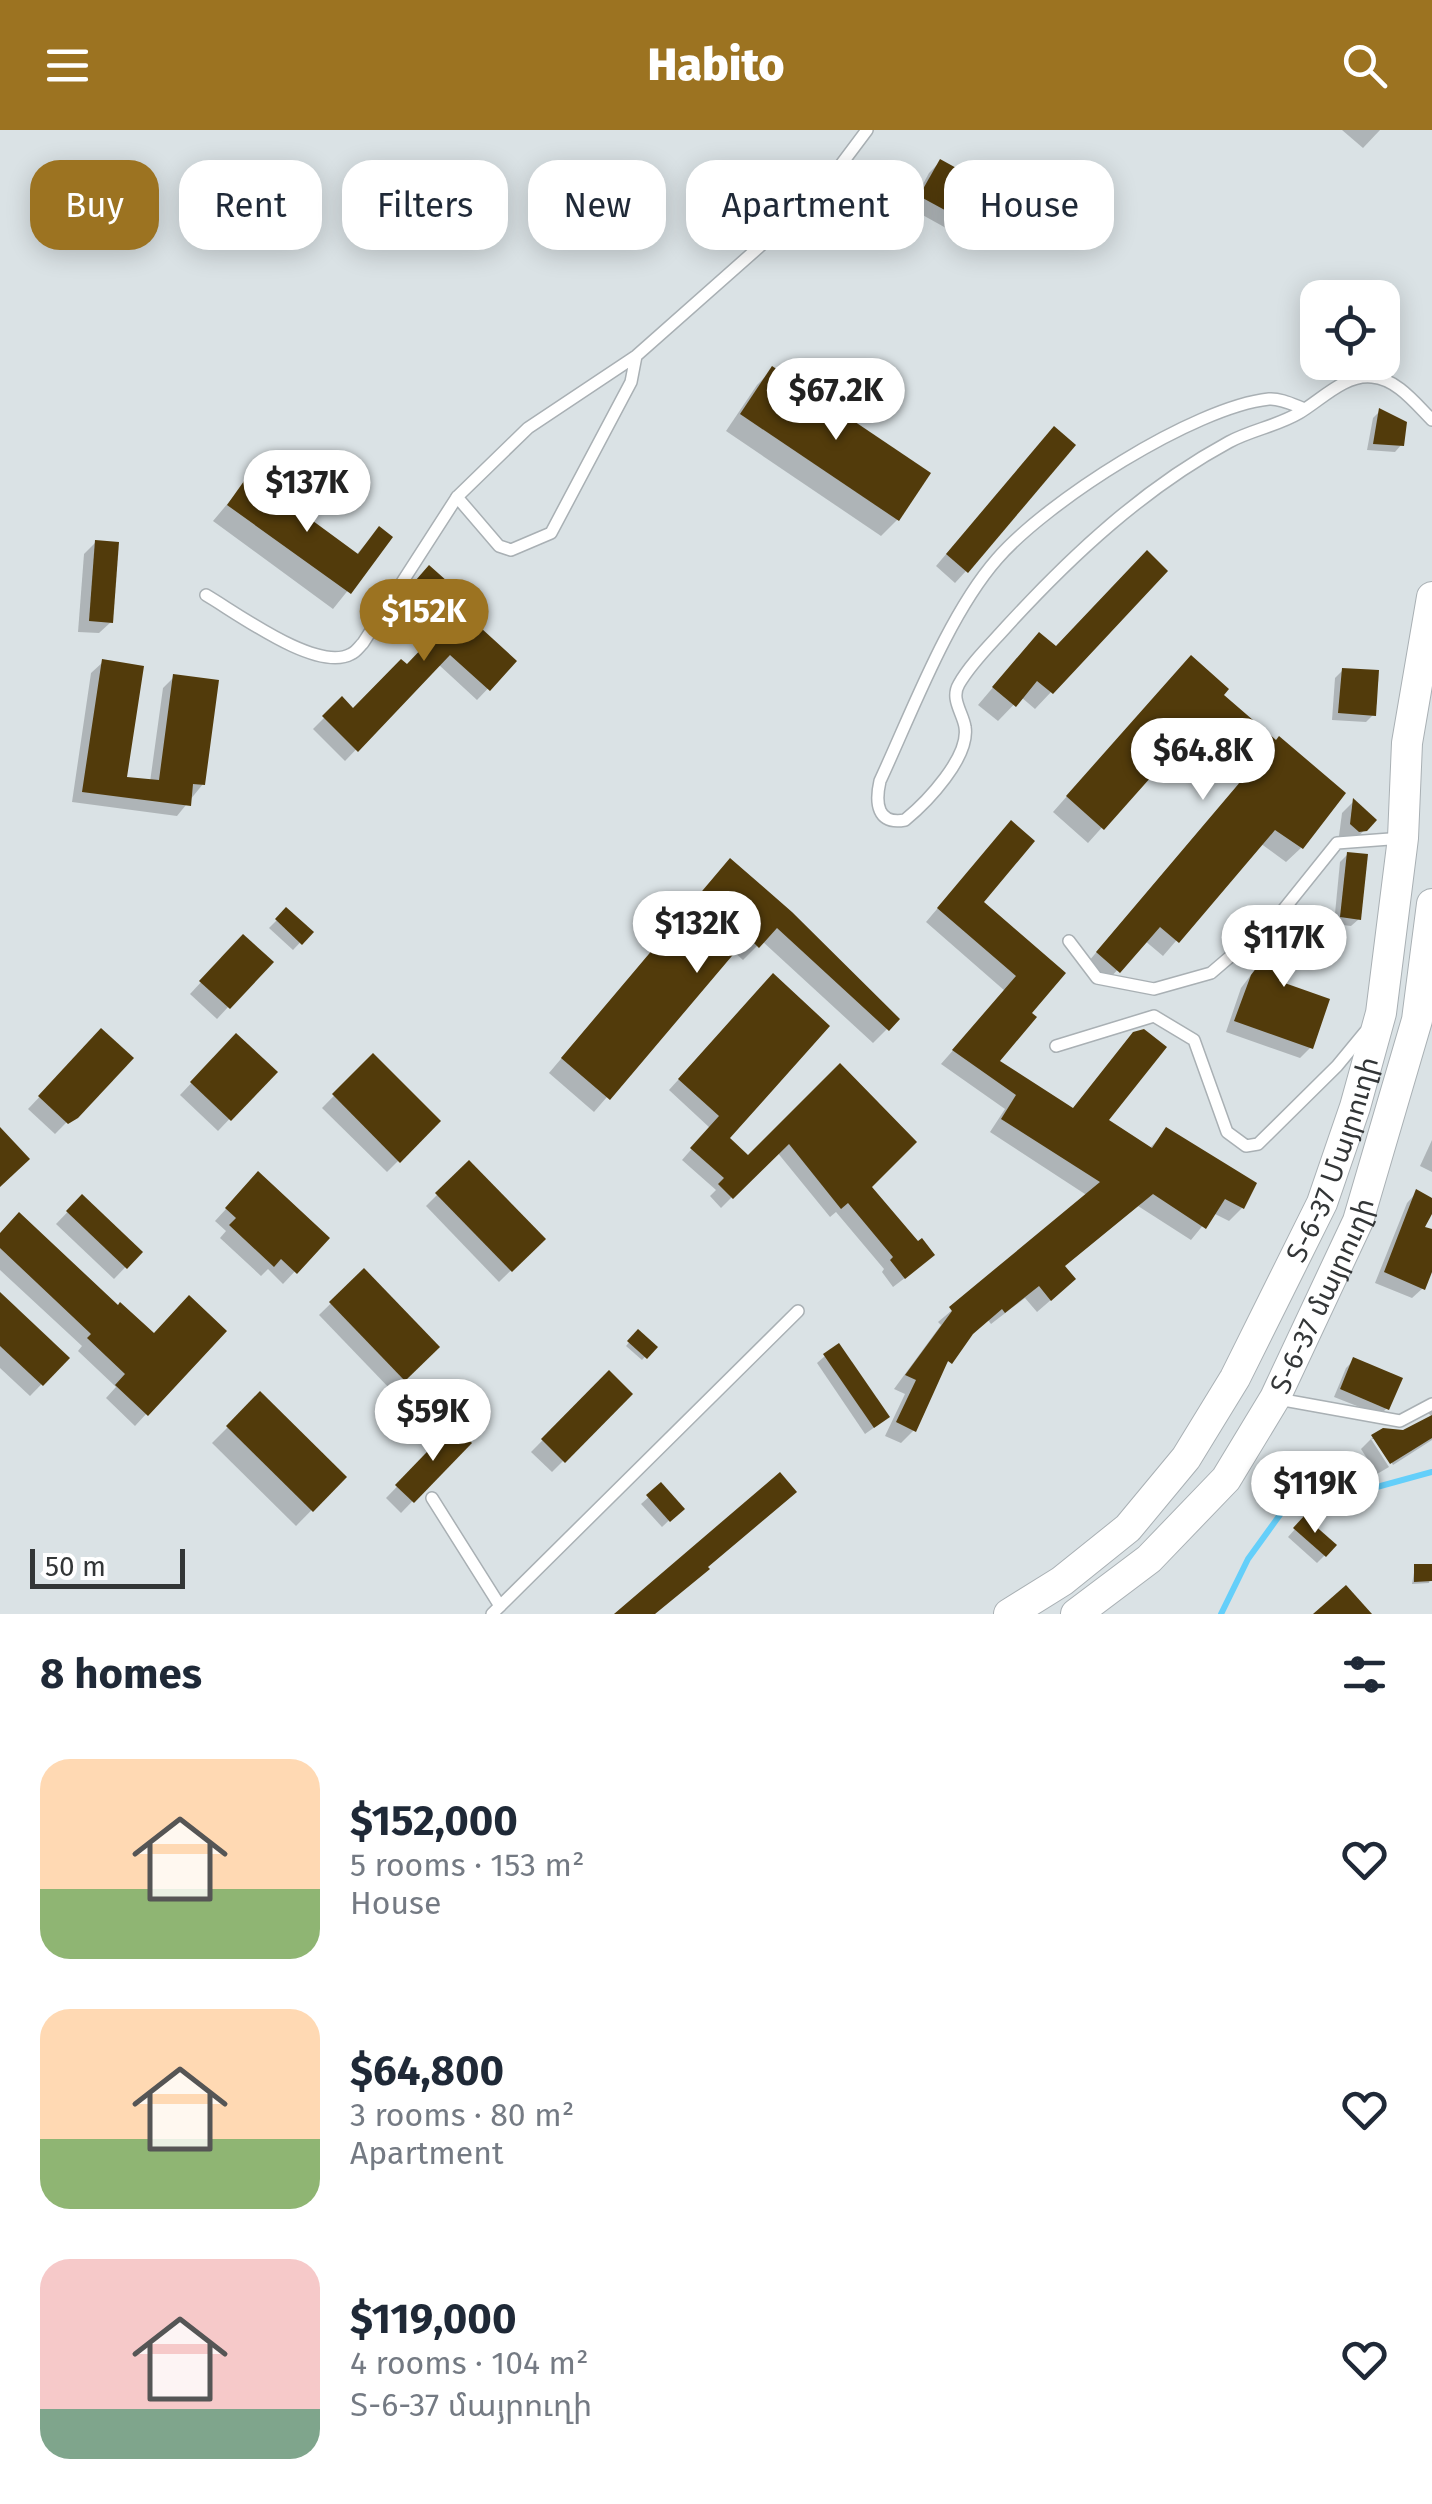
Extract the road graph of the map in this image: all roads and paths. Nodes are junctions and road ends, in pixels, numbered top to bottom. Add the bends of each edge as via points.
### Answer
1 (868, 130) edge
2 (636, 356) junction
3 (1305, 409) junction
4 (1432, 420) edge
5 (457, 497) junction
6 (206, 595) dead end
7 (1431, 602) edge
8 (1403, 838) junction
9 (1432, 904) edge
10 (1068, 941) dead end
11 (1380, 1013) junction
12 (1417, 1020) junction
13 (1056, 1046) dead end
14 (798, 1312) dead end
15 (1275, 1398) junction
16 (1432, 1404) edge
17 (432, 1498) dead end
18 (496, 1610) edge
19 (1009, 1614) edge
20 (1076, 1614) edge

1 - 2 lane via 818,194
2 - 5 lane via 528,428
2 - 5 lane via 631,382 550,532 511,550 499,546
3 - 3 lane via 1231,440 1154,487 1043,586 957,687 965,726 962,756 906,820 886,819 876,806 880,781 959,617 997,558 1066,497 1198,418 1274,398
3 - 4 lane via 1354,377 1373,377 1390,382
5 - 6 lane via 364,644 349,656 323,657 294,647
7 - 8 main road, Տ-6-37 Մայրուղի via 1407,744
8 - 10 lane via 1337,843 1280,914 1211,973 1154,989 1097,978
8 - 11 main road, Տ-6-37 Մայրուղի
9 - 12 main road, Տ-6-37 մայրուղի
11 - 12 main road
11 - 13 lane via 1338,1066 1258,1144 1246,1146 1227,1132 1194,1040 1154,1016
11 - 19 main road, Տ-6-37 Մայրուղի via 1322,1203 1235,1378 1186,1458 1128,1528 1062,1582
12 - 15 main road, Տ-6-37 մայրուղի via 1358,1220
14 - 18 lane
15 - 16 lane via 1400,1422
15 - 20 main road, Տ-6-37 մայրուղի via 1226,1480 1149,1560
17 - 18 lane

